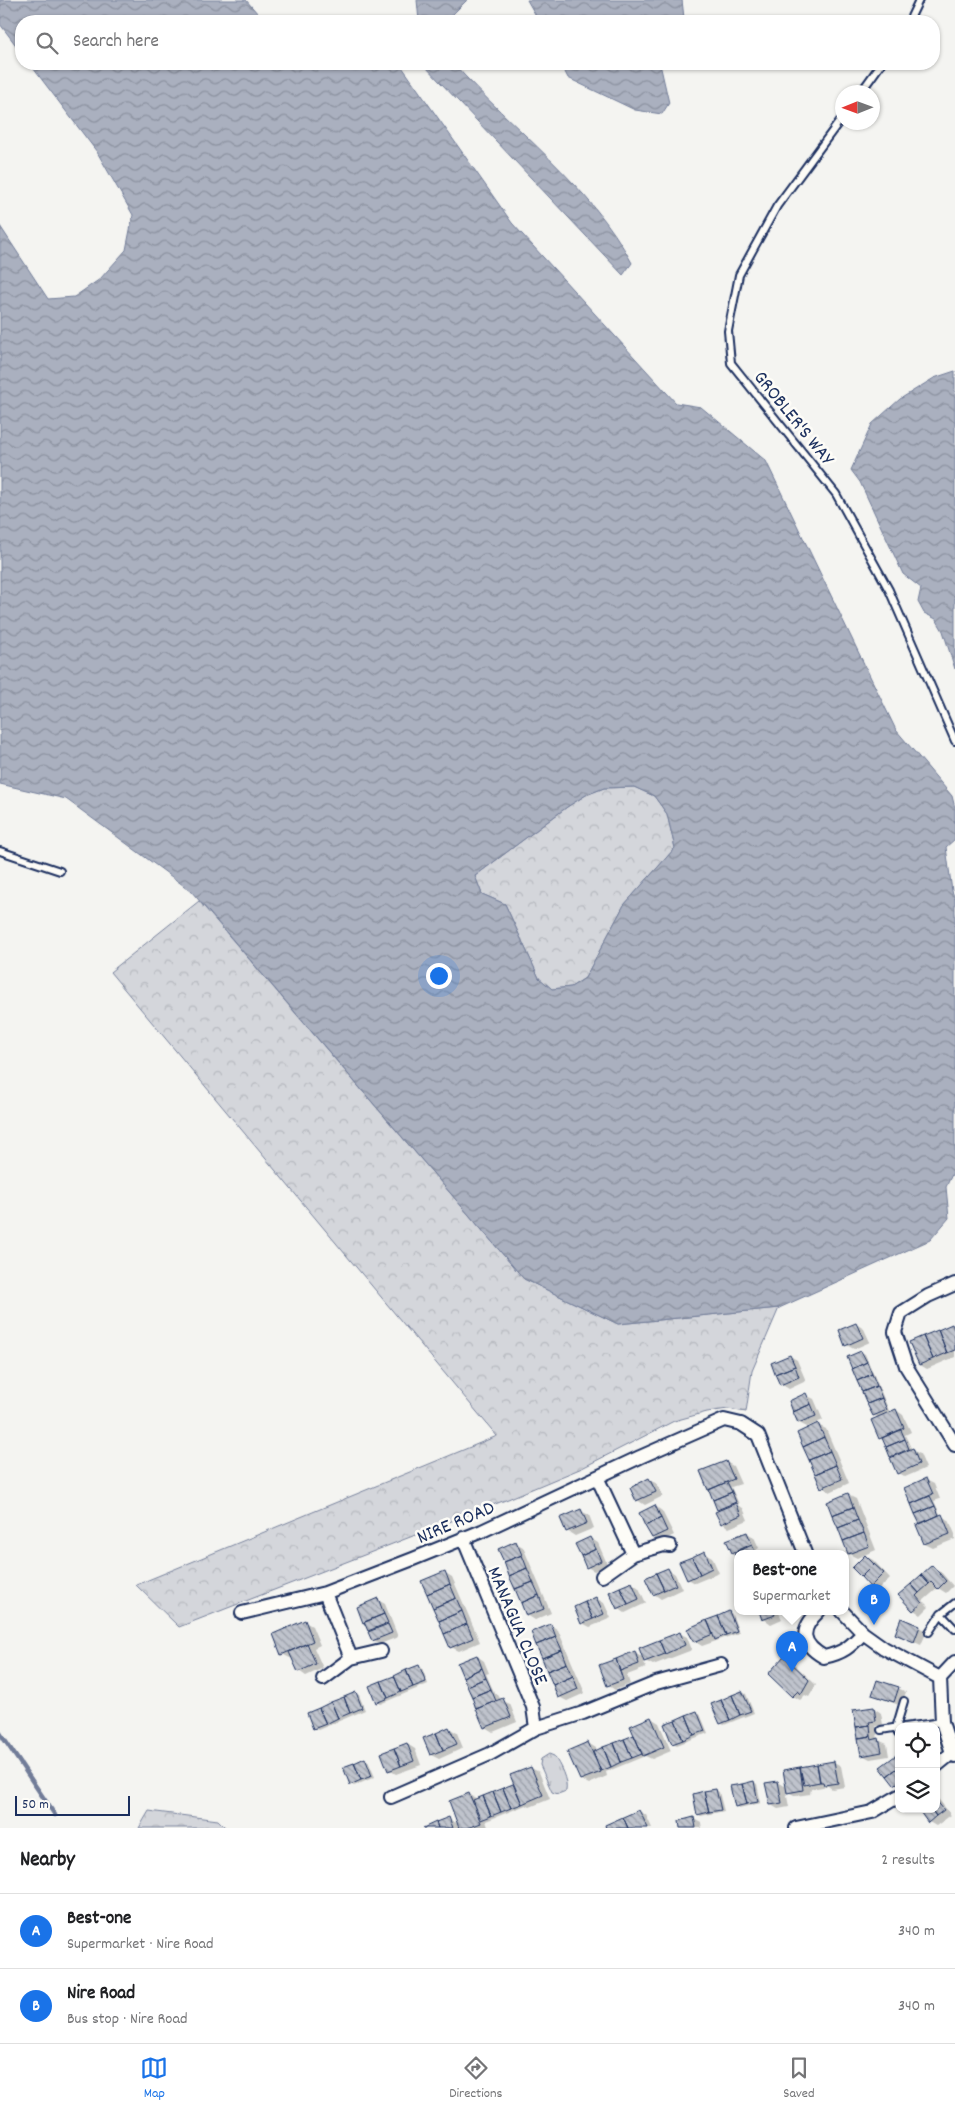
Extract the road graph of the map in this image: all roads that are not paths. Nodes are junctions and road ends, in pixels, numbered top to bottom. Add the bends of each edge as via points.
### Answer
1 (919, 0) edge
2 (912, 15) edge
3 (877, 70) edge
4 (866, 85) edge
5 (835, 127) edge
6 (955, 741) edge
7 (0, 851) edge
8 (60, 871) dead end
9 (955, 1284) edge
10 (955, 1445) edge
11 (598, 1477) junction
12 (463, 1538) junction
13 (670, 1546) dead end
14 (804, 1550) edge
15 (633, 1554) junction
16 (602, 1576) dead end
17 (325, 1593) junction
18 (955, 1603) edge
19 (242, 1613) dead end
20 (941, 1614) junction
21 (814, 1615) edge
22 (846, 1615) edge
23 (955, 1629) edge
24 (928, 1632) dead end
25 (863, 1633) junction
26 (382, 1651) dead end
27 (351, 1658) junction
28 (955, 1662) edge
29 (721, 1665) dead end
30 (940, 1678) junction
31 (323, 1679) dead end
32 (904, 1702) dead end
33 (942, 1722) junction
34 (898, 1723) edge
35 (934, 1723) edge
36 (536, 1728) junction
37 (895, 1728) edge
38 (881, 1730) dead end
39 (954, 1755) edge
40 (940, 1764) edge
41 (391, 1797) dead end
42 (895, 1798) edge
43 (796, 1828) edge

1 - 2 lane
3 - 4 lane
5 - 6 lane, GROBLER'S WAY via 777,206 738,275 728,331 731,363 836,494 889,590
7 - 8 lane
9 - 10 street via 901,1313 895,1332 906,1366
11 - 12 street, NIRE ROAD
11 - 14 street, NIRE ROAD via 704,1427 724,1420 741,1424 758,1435
11 - 15 street
12 - 17 street, NIRE ROAD
12 - 36 street, MANAGUA CLOSE via 533,1707
13 - 15 street
15 - 16 street
17 - 19 street, NIRE ROAD
17 - 27 street
18 - 20 lane
20 - 23 lane
20 - 24 lane
21 - 25 street via 807,1623 805,1638 812,1650 824,1657 840,1654
22 - 25 street
25 - 30 street via 904,1661
26 - 27 street
27 - 31 street
28 - 30 street
29 - 36 street via 656,1683
30 - 33 street
32 - 34 lane
33 - 35 lane
33 - 39 street
36 - 41 street via 490,1754
37 - 38 lane
39 - 40 street
42 - 43 street via 872,1812

